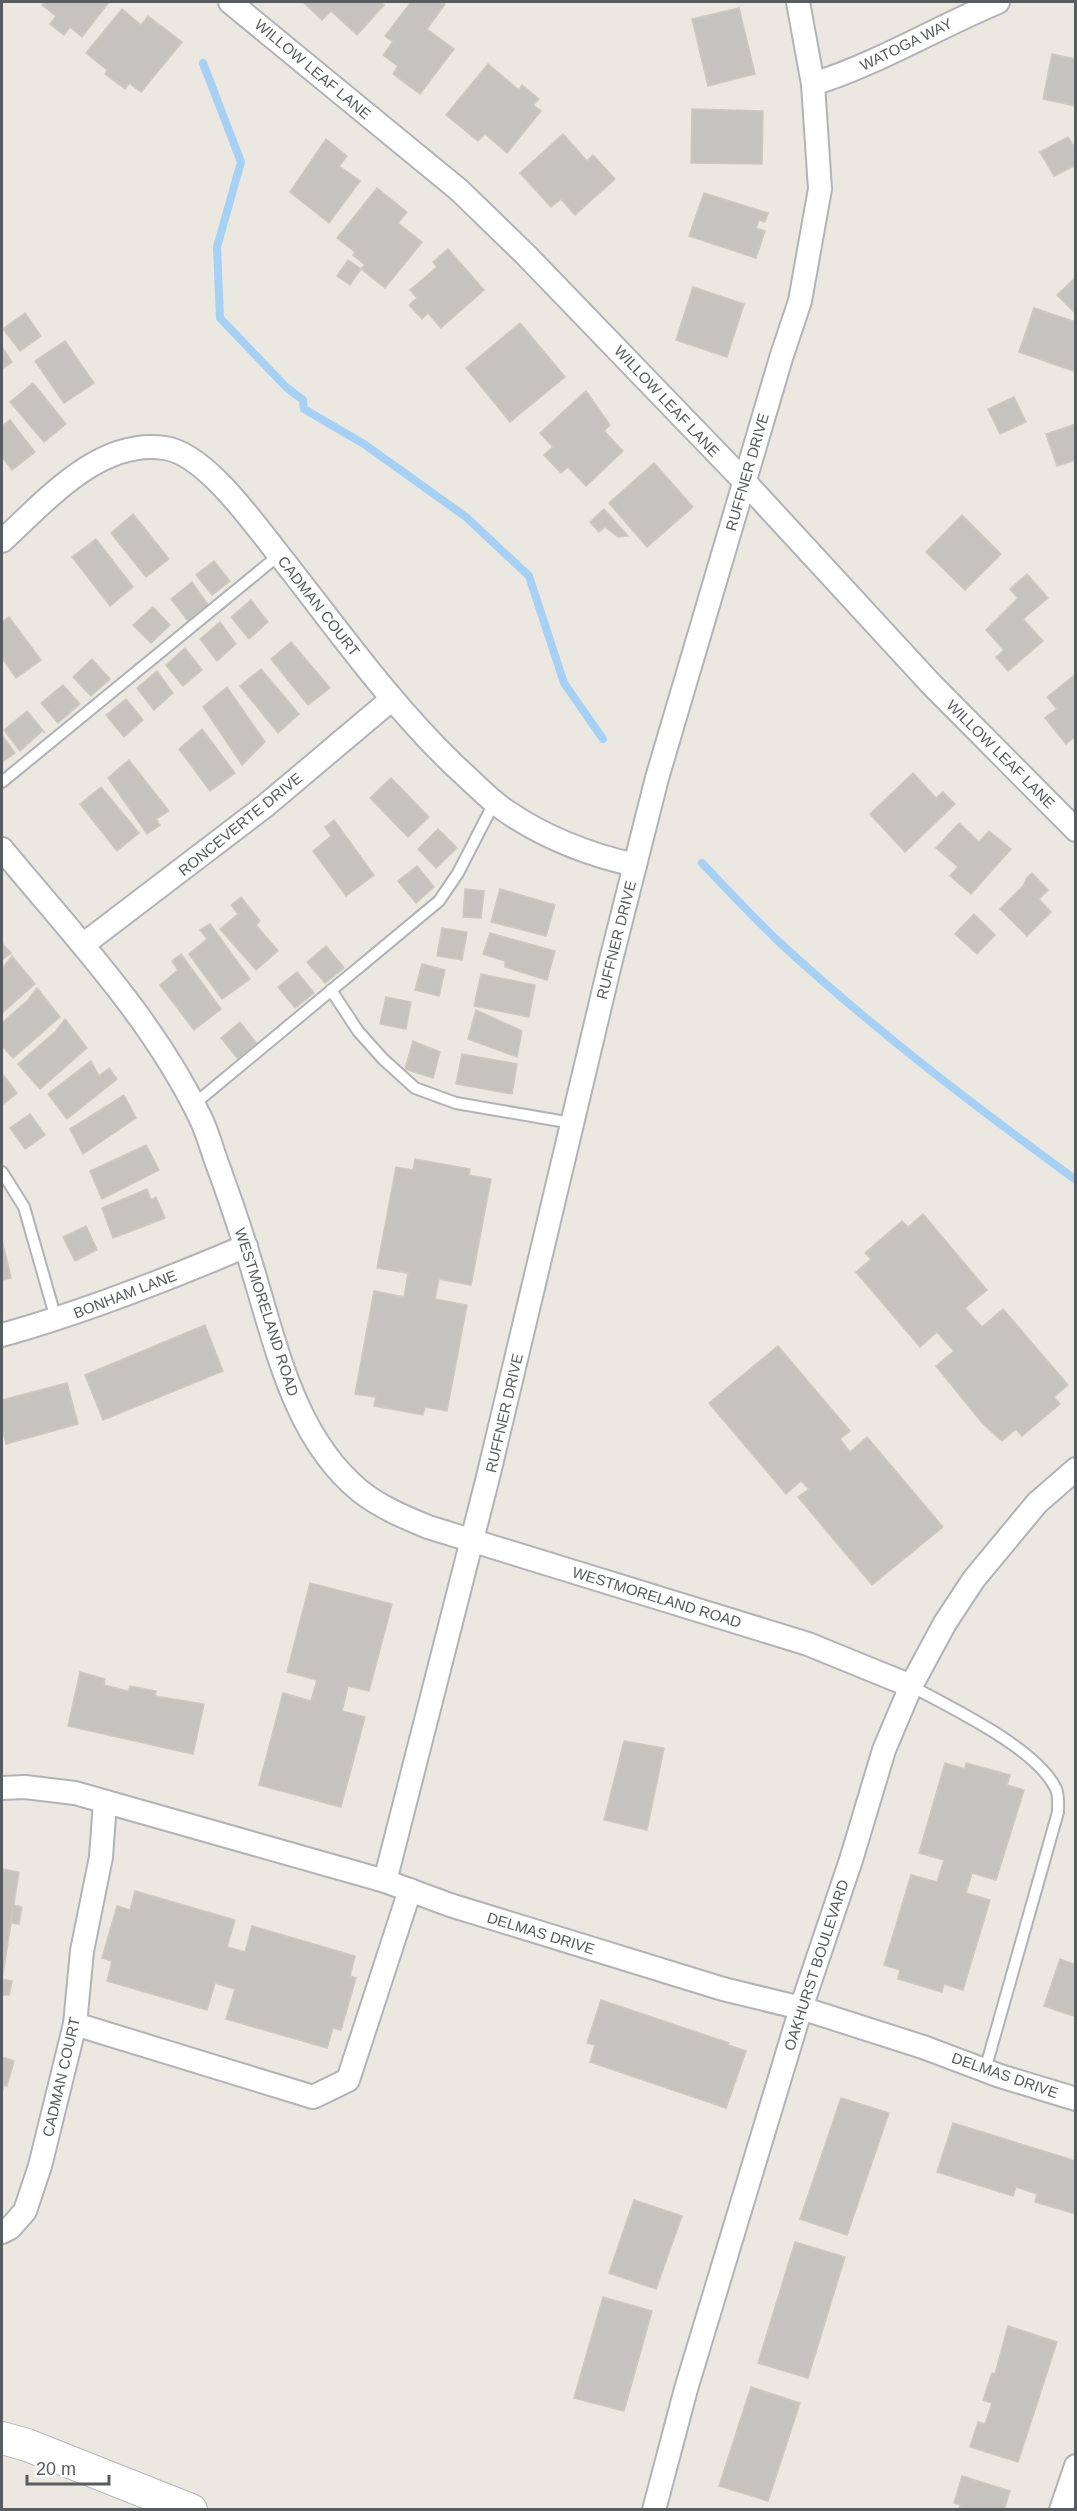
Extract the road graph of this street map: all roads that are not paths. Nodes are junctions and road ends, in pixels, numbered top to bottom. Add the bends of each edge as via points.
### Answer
1 (230, 2) edge
2 (798, 2) edge
3 (998, 2) edge
4 (813, 84) junction
5 (744, 481) junction
6 (2, 540) edge
7 (279, 555) junction
8 (392, 699) junction
9 (2, 782) edge
10 (495, 801) junction
11 (1076, 830) edge
12 (2, 849) edge
13 (635, 865) junction
14 (84, 945) junction
15 (332, 990) junction
16 (193, 1105) junction
17 (572, 1123) junction
18 (2, 1172) edge
19 (246, 1246) junction
20 (56, 1320) junction
21 (2, 1335) edge
22 (1076, 1469) edge
23 (471, 1540) junction
24 (911, 1686) junction
25 (2, 1788) edge
26 (105, 1802) junction
27 (385, 1881) junction
28 (410, 1890) junction
29 (801, 2008) junction
30 (75, 2024) junction
31 (985, 2070) junction
32 (1076, 2099) edge
33 (2, 2232) edge
34 (2, 2438) edge
35 (1076, 2466) edge
36 (191, 2510) edge
37 (654, 2510) edge
38 (1061, 2510) edge

1 - 5 street, WILLOW LEAF LANE via 459,190
2 - 4 street, RUFFNER DRIVE
3 - 4 street, WATOGA WAY via 880,58
4 - 5 street, RUFFNER DRIVE via 820,189 800,301
5 - 11 street, WILLOW LEAF LANE via 932,685
5 - 13 street, RUFFNER DRIVE
6 - 7 street, CADMAN COURT via 94,463 132,448 166,448 201,465 237,501
7 - 8 street, CADMAN COURT
7 - 9 lane
8 - 10 street, CADMAN COURT via 428,740
8 - 14 street, RONCEVERTE DRIVE via 265,806
10 - 13 street, CADMAN COURT via 506,811 574,847
10 - 15 lane via 439,901
12 - 14 street, WESTMORELAND ROAD
13 - 17 street, RUFFNER DRIVE
14 - 16 street, WESTMORELAND ROAD via 160,1046
15 - 16 lane
15 - 17 lane via 358,1031 415,1088 456,1103
16 - 19 street, WESTMORELAND ROAD
17 - 23 street, RUFFNER DRIVE
18 - 20 lane via 24,1207
19 - 20 street, BONHAM LANE
19 - 23 street, WESTMORELAND ROAD via 280,1359 318,1445 360,1491 388,1509
20 - 21 street, BONHAM LANE
22 - 24 street, OAKHURST BOULEVARD via 1037,1503 974,1579
23 - 24 street, WESTMORELAND ROAD via 808,1644
23 - 27 street, RUFFNER DRIVE
24 - 29 street, OAKHURST BOULEVARD via 884,1750
24 - 31 lane via 993,1731 1033,1760 1057,1790 1058,1812
25 - 26 street, DELMAS DRIVE via 25,1786
26 - 27 street, DELMAS DRIVE
26 - 30 street, CADMAN COURT
27 - 28 street, DELMAS DRIVE
28 - 29 street, DELMAS DRIVE via 723,1989
28 - 30 street via 348,2080 312,2097
29 - 31 street, DELMAS DRIVE
29 - 37 street, OAKHURST BOULEVARD via 686,2389
30 - 33 street, CADMAN COURT via 25,2211
31 - 32 street, DELMAS DRIVE
34 - 36 street
35 - 38 street

